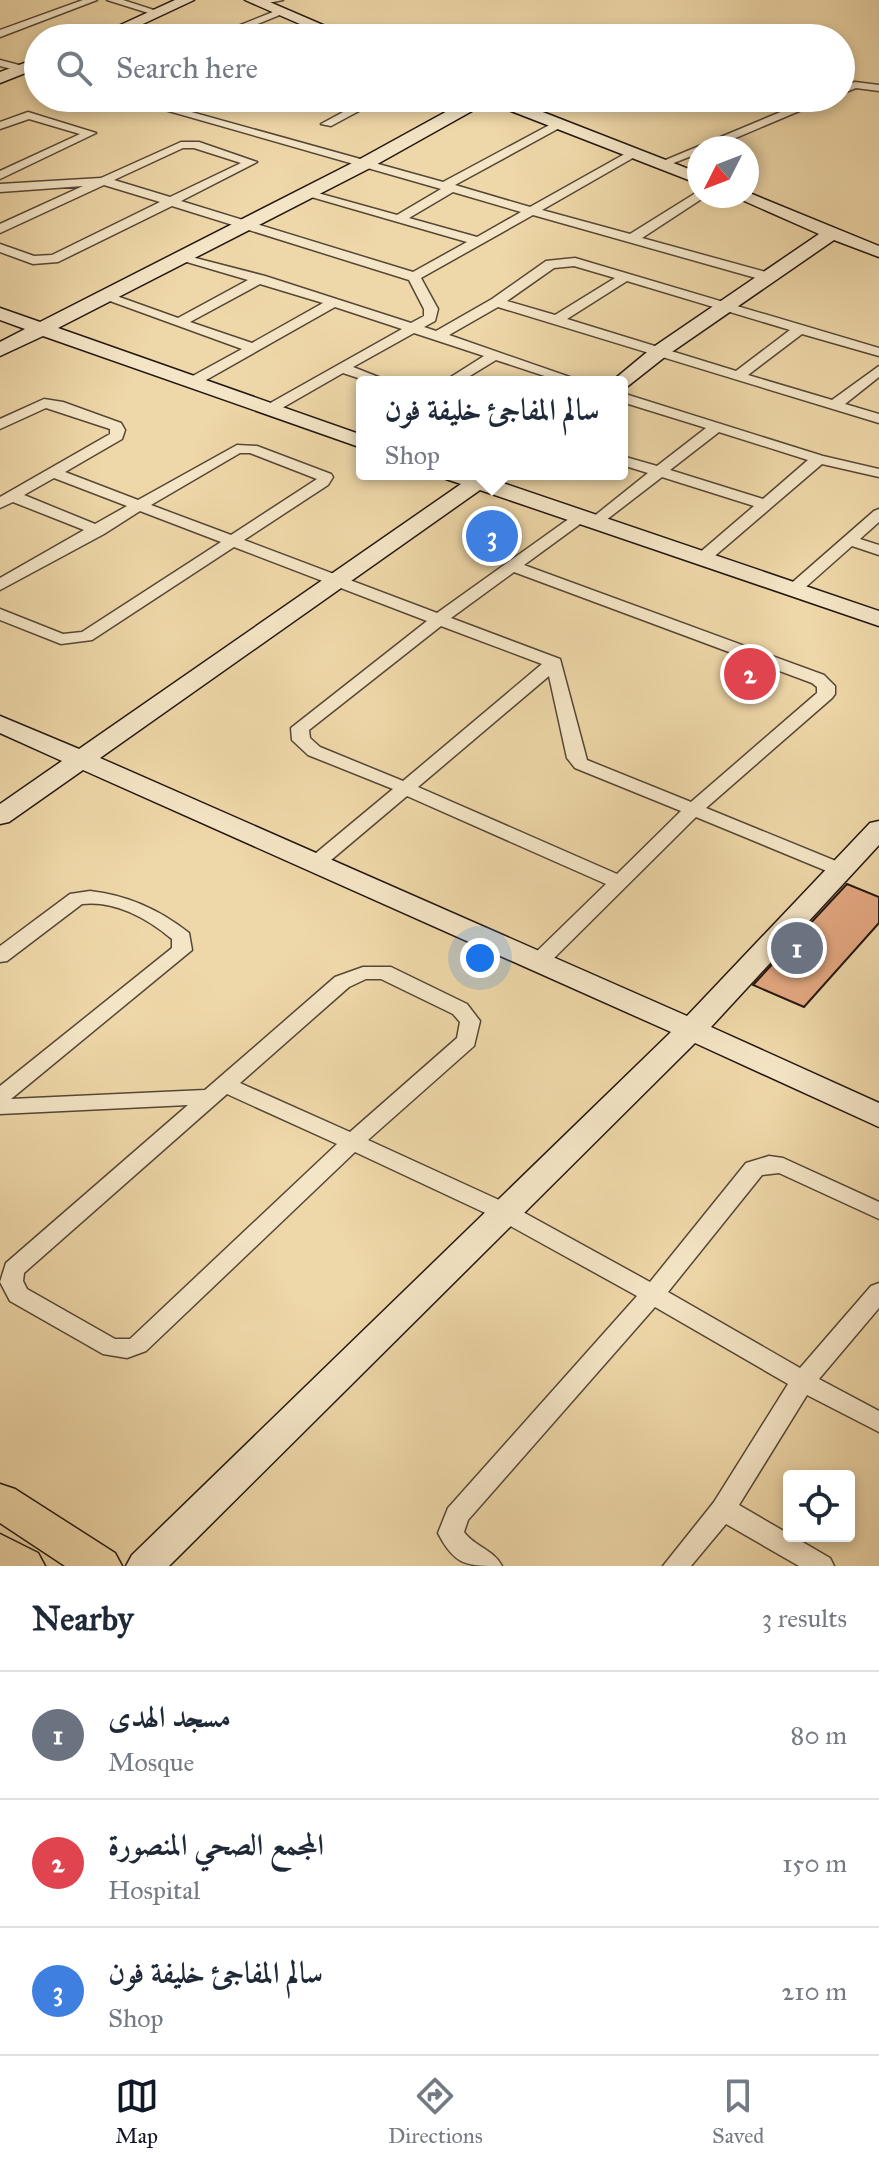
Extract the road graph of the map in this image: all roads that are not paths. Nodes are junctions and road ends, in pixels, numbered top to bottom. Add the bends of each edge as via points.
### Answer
1 (92, 0) edge
2 (112, 0) edge
3 (187, 0) edge
4 (257, 2) edge
5 (280, 6) edge
6 (158, 13) junction
7 (27, 24) edge
8 (132, 24) edge
9 (242, 24) edge
10 (317, 24) edge
11 (24, 25) edge
12 (0, 34) edge
13 (0, 63) edge
14 (24, 67) edge
15 (24, 71) edge
16 (0, 78) edge
17 (855, 85) edge
18 (879, 88) edge
19 (180, 112) edge
20 (350, 112) edge
21 (458, 112) edge
22 (529, 112) edge
23 (790, 112) edge
24 (327, 124) dead end
25 (559, 124) junction
26 (0, 126) edge
27 (732, 136) edge
28 (634, 153) junction
29 (687, 154) edge
30 (366, 163) junction
31 (662, 164) junction
32 (687, 174) edge
33 (0, 175) edge
34 (104, 181) junction
35 (448, 187) junction
36 (0, 188) edge
37 (307, 194) junction
38 (173, 201) junction
39 (687, 203) edge
40 (759, 203) edge
41 (532, 211) junction
42 (398, 219) junction
43 (247, 224) junction
44 (0, 229) edge
45 (832, 233) junction
46 (633, 238) junction
47 (479, 241) junction
48 (0, 248) edge
49 (879, 252) edge
50 (184, 257) junction
51 (414, 277) junction
52 (625, 277) junction
53 (768, 277) junction
54 (260, 279) junction
55 (106, 297) junction
56 (334, 302) junction
57 (497, 302) junction
58 (724, 307) junction
59 (0, 314) edge
60 (557, 320) junction
61 (180, 322) junction
62 (410, 328) junction
63 (801, 328) junction
64 (43, 329) junction
65 (438, 336) junction
66 (253, 348) junction
67 (0, 350) edge
68 (659, 352) junction
69 (879, 352) edge
70 (495, 355) junction
71 (341, 368) junction
72 (879, 370) edge
73 (739, 375) junction
74 (366, 376) edge
75 (460, 376) edge
76 (559, 376) edge
77 (628, 376) edge
78 (194, 381) junction
79 (628, 399) edge
80 (836, 404) junction
81 (270, 409) junction
82 (879, 419) edge
83 (0, 425) edge
84 (718, 426) junction
85 (356, 440) edge
86 (819, 459) junction
87 (628, 462) edge
88 (659, 471) junction
89 (54, 473) junction
90 (879, 473) edge
91 (480, 480) edge
92 (488, 480) edge
93 (7, 499) edge
94 (765, 505) junction
95 (138, 507) junction
96 (879, 514) edge
97 (589, 519) junction
98 (99, 531) junction
99 (849, 540) junction
100 (231, 542) junction
101 (879, 550) edge
102 (704, 557) junction
103 (515, 567) junction
104 (339, 580) junction
105 (0, 585) edge
106 (793, 590) junction
107 (0, 614) edge
108 (441, 618) junction
109 (879, 619) edge
110 (554, 663) junction
111 (0, 724) edge
112 (79, 760) junction
113 (403, 787) junction
114 (694, 809) junction
115 (0, 816) edge
116 (879, 829) edge
117 (317, 862) junction
118 (841, 870) junction
119 (618, 882) junction
120 (0, 956) edge
121 (540, 960) junction
122 (691, 1030) junction
123 (216, 1090) junction
124 (0, 1097) edge
125 (0, 1107) edge
126 (879, 1116) edge
127 (351, 1143) junction
128 (503, 1211) junction
129 (879, 1211) edge
130 (879, 1292) edge
131 (654, 1293) junction
132 (802, 1383) junction
133 (879, 1422) edge
134 (0, 1501) edge
135 (723, 1509) junction
136 (0, 1552) edge
137 (23, 1566) edge
138 (100, 1566) edge
139 (145, 1566) edge
140 (489, 1566) edge
141 (676, 1566) edge
142 (821, 1566) edge

1 - 7 street
2 - 6 street
3 - 6 street
4 - 5 street
5 - 9 street
5 - 10 street
6 - 8 street
11 - 12 street
13 - 14 street
15 - 16 street
17 - 18 street
19 - 30 street
20 - 24 street
21 - 30 street
22 - 25 street
23 - 27 street
25 - 28 street
25 - 35 street
26 - 33 street via 28,115 90,133
28 - 31 street
28 - 41 street
29 - 31 street
30 - 35 street
30 - 37 street
31 - 32 street
34 - 36 street
34 - 38 street
34 - 38 street via 181,145 195,144 251,162
34 - 44 street
35 - 41 street
35 - 42 street
37 - 42 street
37 - 43 street
38 - 43 street
38 - 48 street via 54,259 33,260
39 - 46 street
40 - 45 street
41 - 46 street
41 - 47 street
42 - 47 street
43 - 50 street
43 - 51 street
45 - 49 street
45 - 53 street
46 - 53 street
47 - 51 street
50 - 54 street
50 - 55 street
51 - 62 street via 431,309 430,318
52 - 57 street via 562,261
52 - 58 street
52 - 60 street
53 - 58 street
54 - 56 street
54 - 61 street
55 - 61 street
55 - 64 street
56 - 62 street
56 - 66 street
57 - 60 street
57 - 65 street
58 - 63 street
58 - 68 street
59 - 64 street
60 - 68 street
61 - 66 street
62 - 65 street
62 - 71 street
63 - 69 street
63 - 73 street
64 - 67 street
64 - 78 street
65 - 70 street
66 - 78 street
68 - 73 street
68 - 77 street
70 - 75 street
70 - 76 street
71 - 74 street
71 - 81 street
72 - 80 street
73 - 80 street
78 - 81 street
79 - 84 street
80 - 82 street
81 - 85 street
83 - 89 street via 44,403 116,426 117,436
84 - 86 street
84 - 88 street
86 - 90 street
86 - 94 street
87 - 88 street
88 - 94 street
88 - 97 street
89 - 93 street
89 - 95 street
91 - 104 street
92 - 97 street
93 - 98 street
94 - 102 street
95 - 98 street
95 - 100 street
95 - 100 street via 237,449 252,449 326,477
96 - 99 street
97 - 102 street
97 - 103 street
98 - 105 street
99 - 101 street
99 - 106 street
100 - 104 street
100 - 107 street via 86,636 61,639
102 - 106 street
103 - 108 street
103 - 114 street via 826,686 826,694
104 - 108 street
104 - 112 street
106 - 109 street
108 - 110 street
108 - 113 street via 300,728 301,740 314,751
110 - 113 street
110 - 114 street via 581,764
111 - 112 street
112 - 115 street
112 - 117 street
113 - 117 street
113 - 119 street
114 - 118 street
114 - 119 street
116 - 118 street
117 - 121 street
118 - 122 street
119 - 121 street
120 - 124 street via 77,898 91,895 107,896 182,937 182,950
121 - 122 street
122 - 126 street
122 - 128 street
123 - 125 street
123 - 127 street
123 - 127 street via 342,982 363,973 384,972 460,1009 470,1021 467,1041
123 - 127 street via 14,1269 11,1281 18,1295 111,1348 138,1345
127 - 128 street
128 - 131 street
128 - 139 street
129 - 131 street via 783,1166 754,1169
130 - 132 street
131 - 132 street
131 - 140 street via 457,1515 451,1533 462,1549
132 - 133 street
132 - 135 street
134 - 138 main road
135 - 141 street
135 - 142 street
136 - 137 main road

